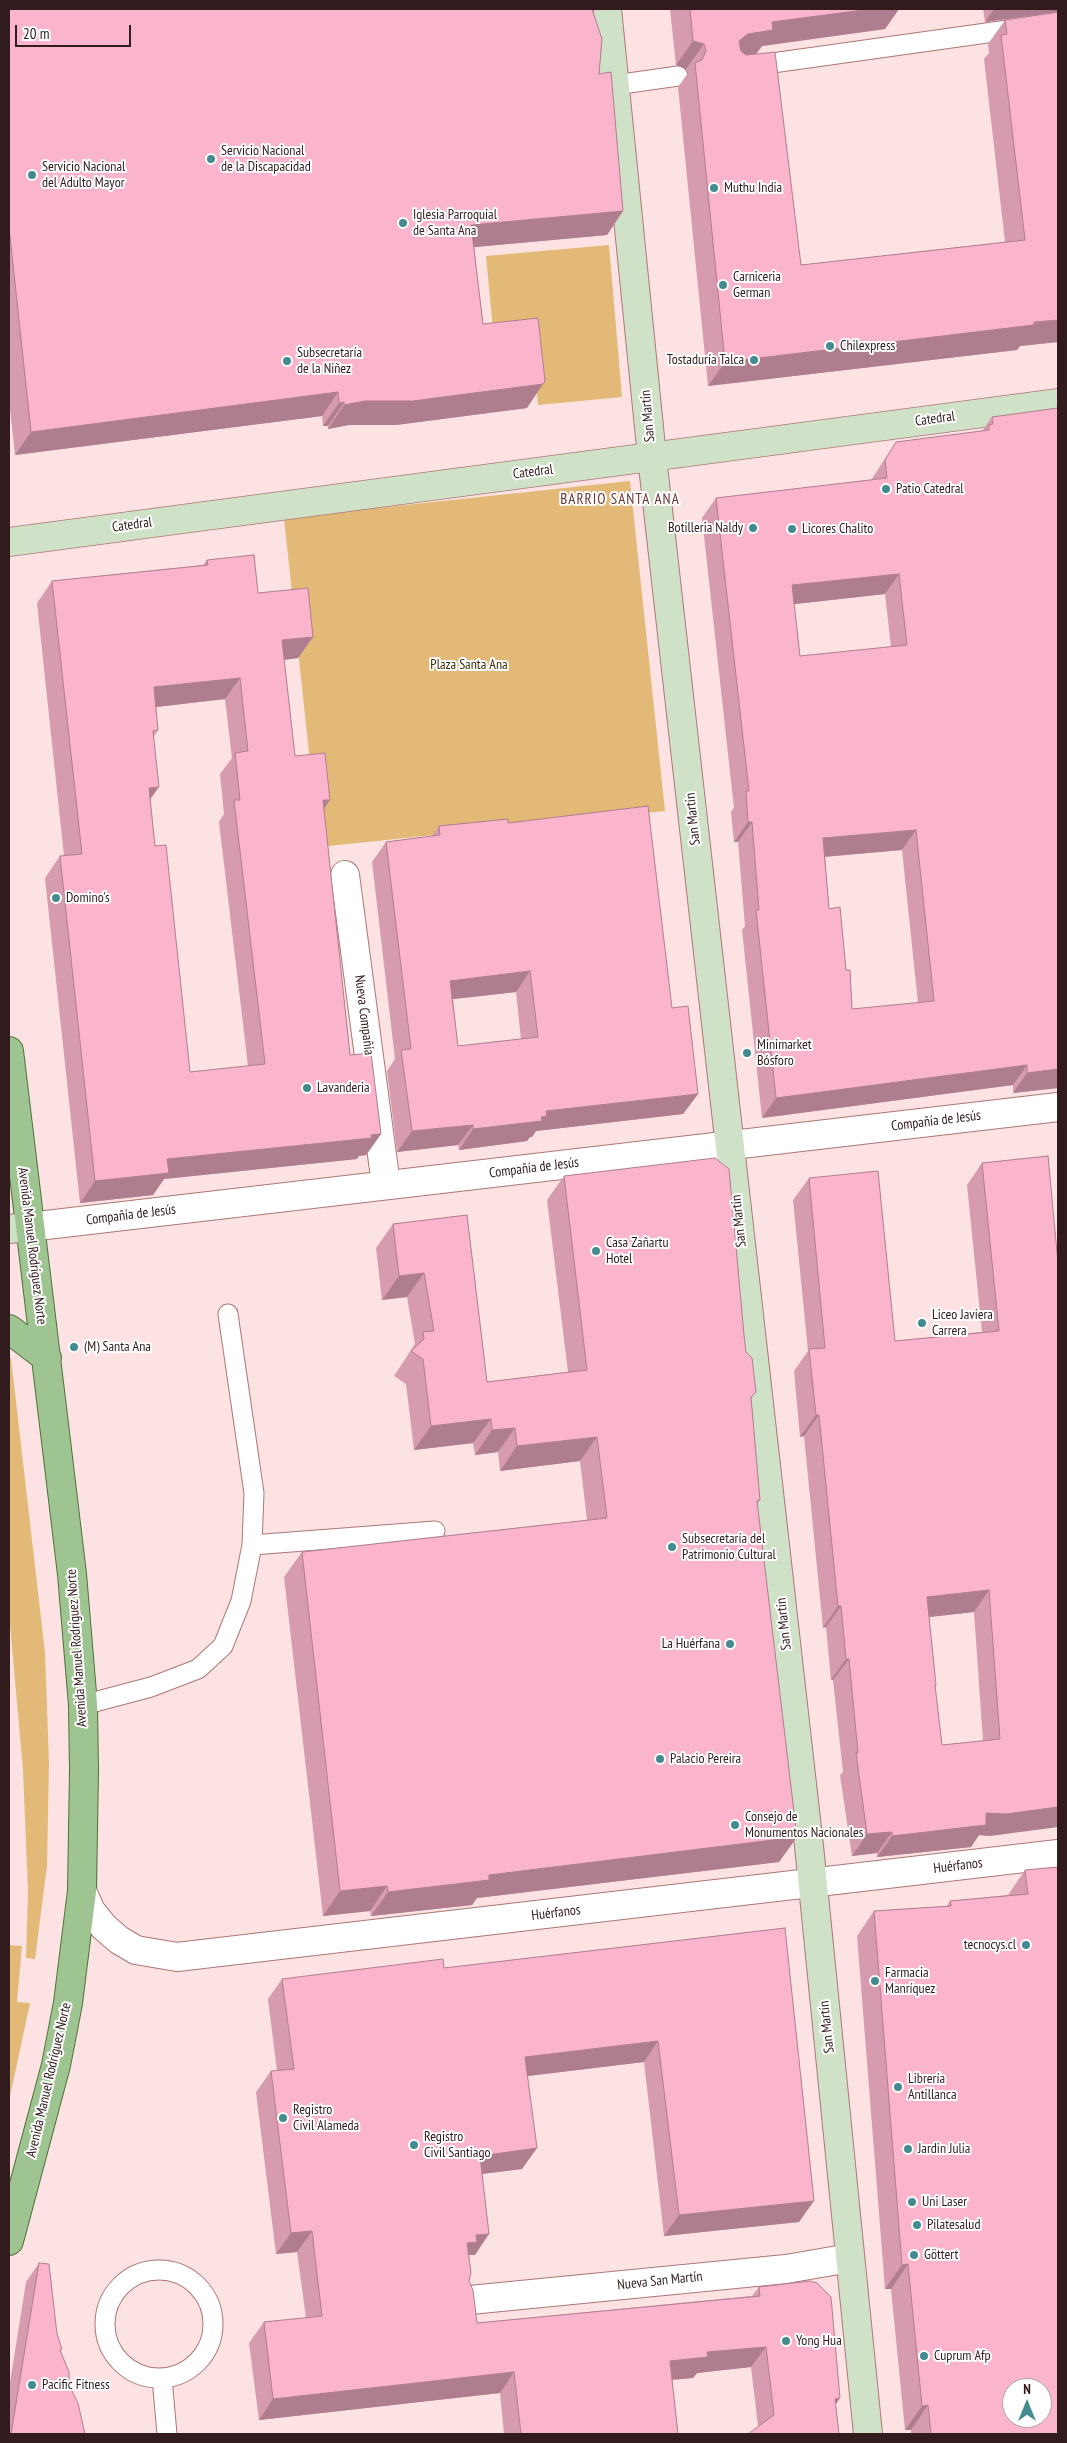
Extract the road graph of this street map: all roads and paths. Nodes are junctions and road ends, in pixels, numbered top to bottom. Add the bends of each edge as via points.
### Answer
1 (608, 9) edge
2 (1058, 23) edge
3 (732, 69) edge
4 (678, 76) dead end
5 (615, 85) junction
6 (1058, 403) edge
7 (652, 456) junction
8 (9, 542) edge
9 (345, 875) dead end
10 (9, 1051) edge
11 (1058, 1107) edge
12 (730, 1145) junction
13 (386, 1185) junction
14 (19, 1228) edge
15 (228, 1314) dead end
16 (9, 1329) edge
17 (47, 1358) junction
18 (435, 1530) dead end
19 (252, 1545) junction
20 (83, 1705) junction
21 (1058, 1854) edge
22 (812, 1882) junction
23 (82, 1891) junction
24 (9, 2241) edge
25 (850, 2258) junction
26 (470, 2300) edge
27 (162, 2378) junction
28 (167, 2434) edge
29 (868, 2434) edge

1 - 5 street, San Martín
2 - 3 lane
4 - 5 lane
5 - 7 street, San Martín
6 - 7 street, Catedral
7 - 8 street, Catedral
7 - 12 street, San Martín
9 - 13 street, Nueva Compañía
10 - 14 main road, Avenida Manuel Rodríguez Norte
11 - 12 street, Compañía de Jesús
12 - 13 street, Compañía de Jesús
12 - 22 street, San Martín
13 - 14 street, Compañía de Jesús
14 - 17 main road, Avenida Manuel Rodríguez Norte
15 - 19 lane via 254,1493
16 - 17 main road
17 - 20 main road, Avenida Manuel Rodríguez Norte via 72,1574
18 - 19 lane
19 - 20 lane via 241,1601 223,1646 198,1669 151,1687
20 - 23 main road, Avenida Manuel Rodríguez Norte
21 - 22 street, Huérfanos
22 - 23 street, Huérfanos via 177,1957 136,1950 119,1940 91,1911
22 - 25 street, San Martín
23 - 24 main road, Avenida Manuel Rodríguez Norte via 68,2003 56,2065
25 - 26 street, Nueva San Martín via 786,2269
25 - 29 street, San Martín
27 - 27 lane via 180,2374 197,2363 208,2349 213,2331 212,2311 205,2294 192,2280 175,2272 157,2270 138,2274 122,2284 111,2299 105,2317 106,2336 126,2367 143,2376
27 - 28 lane

